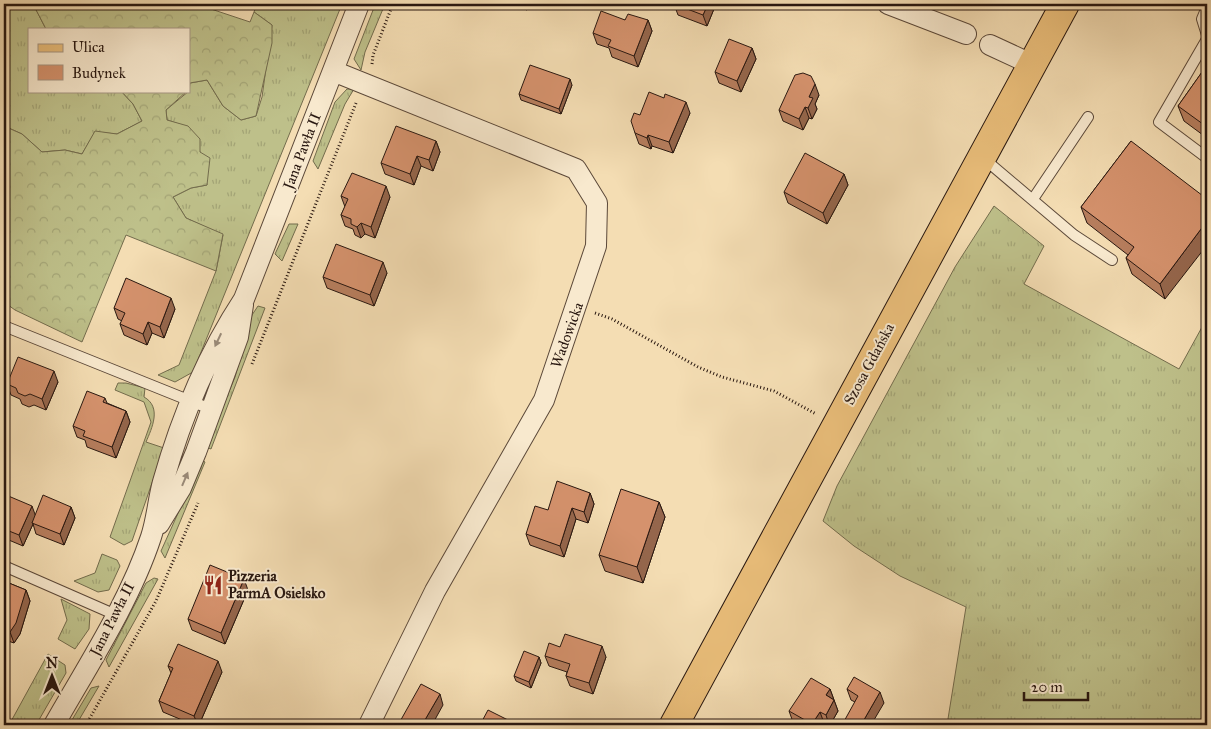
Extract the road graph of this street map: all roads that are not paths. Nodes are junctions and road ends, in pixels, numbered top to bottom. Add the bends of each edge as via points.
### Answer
1 (359, 4) edge
2 (888, 4) edge
3 (1065, 4) edge
4 (1207, 7) edge
5 (966, 34) dead end
6 (1207, 34) edge
7 (1207, 39) edge
8 (990, 45) dead end
9 (1031, 64) junction
10 (333, 71) junction
11 (1088, 117) dead end
12 (981, 157) junction
13 (1207, 158) edge
14 (1033, 199) junction
15 (1112, 260) dead end
16 (244, 299) junction
17 (4, 326) edge
18 (192, 402) junction
19 (212, 410) junction
20 (151, 536) junction
21 (4, 566) edge
22 (116, 615) junction
23 (54, 725) edge
24 (368, 725) edge
25 (674, 725) edge

1 - 10 street, Jana Pawła II
2 - 5 street
3 - 9 main road, Szosa Gdańska
4 - 6 lane via 1202,19
7 - 13 lane via 1159,122
8 - 9 street
9 - 12 main road, Szosa Gdańska
10 - 16 street, Jana Pawła II
10 - 24 street, Wadowicka via 576,169 597,203 596,246 544,400 435,591
11 - 14 lane
12 - 14 lane
12 - 25 main road, Szosa Gdańska
14 - 15 lane via 1074,235
16 -> 18 street, Jana Pawła II via 223,332
16 - 19 street, Jana Pawła II via 238,337
17 - 18 lane
18 - 19 lane
18 - 20 street, Jana Pawła II via 163,482
20 -> 19 street, Jana Pawła II via 181,488
20 - 22 street, Jana Pawła II
21 - 22 lane
22 - 23 street, Jana Pawła II

